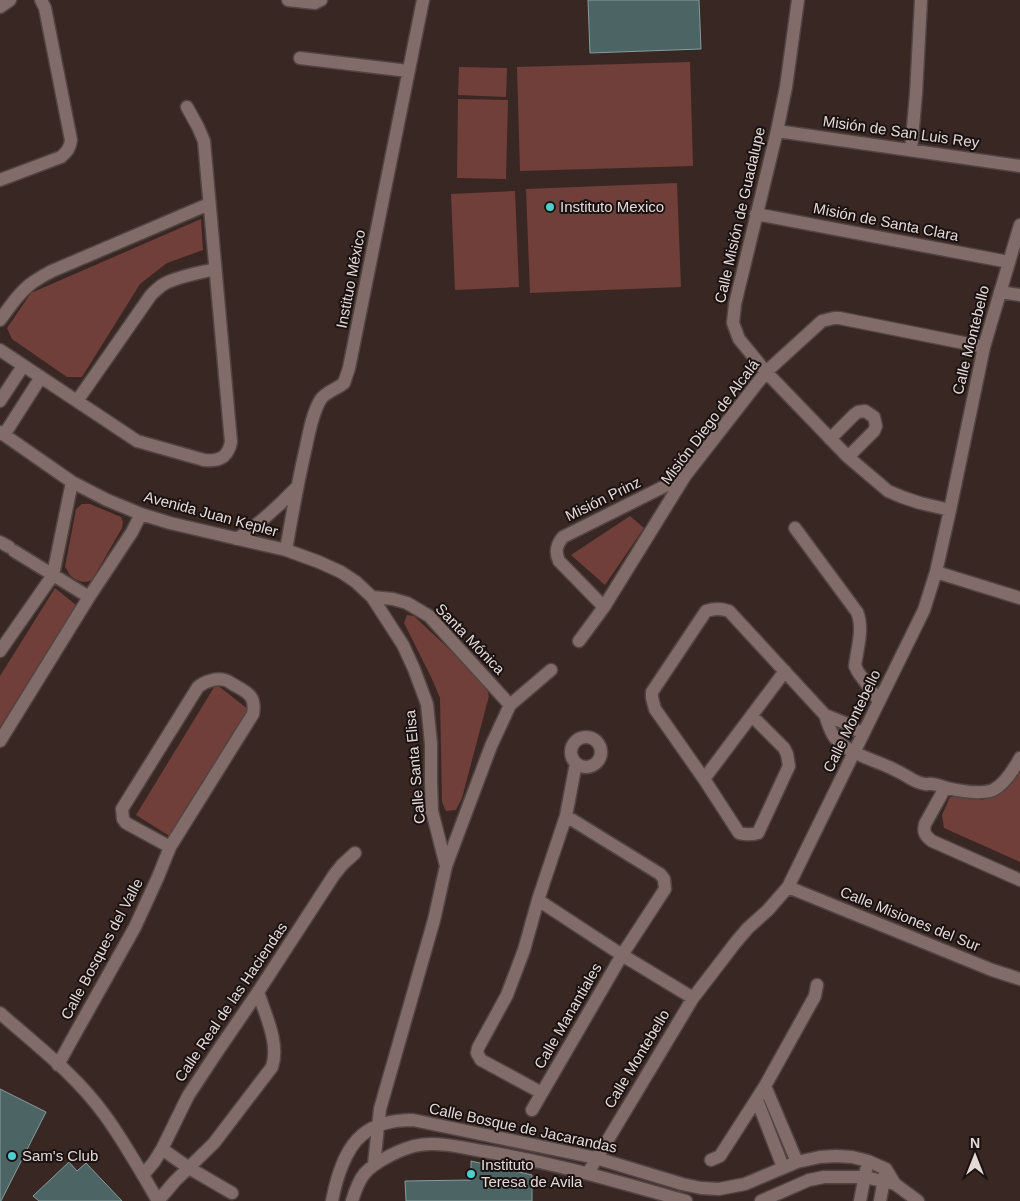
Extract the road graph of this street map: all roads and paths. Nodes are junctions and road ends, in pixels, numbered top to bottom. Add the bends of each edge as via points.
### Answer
1 (10, 0) edge
2 (41, 0) edge
3 (288, 0) edge
4 (321, 0) edge
5 (423, 0) edge
6 (798, 0) edge
7 (921, 0) edge
8 (0, 7) edge
9 (300, 58) dead end
10 (408, 71) junction
11 (187, 107) dead end
12 (777, 131) junction
13 (911, 150) junction
14 (1020, 166) edge
15 (0, 180) edge
16 (209, 204) junction
17 (756, 214) junction
18 (1020, 226) edge
19 (1009, 262) junction
20 (215, 269) junction
21 (1000, 292) junction
22 (1020, 295) edge
23 (0, 320) edge
24 (984, 347) junction
25 (0, 350) edge
26 (23, 366) junction
27 (766, 372) junction
28 (40, 377) junction
29 (0, 401) edge
30 (77, 401) junction
31 (2, 434) edge
32 (830, 439) junction
33 (848, 457) junction
34 (685, 476) junction
35 (72, 482) junction
36 (297, 487) junction
37 (950, 510) junction
38 (141, 514) junction
39 (795, 528) dead end
40 (237, 539) junction
41 (8, 547) edge
42 (286, 550) junction
43 (936, 572) junction
44 (53, 575) junction
45 (89, 597) junction
46 (372, 597) junction
47 (1020, 598) edge
48 (604, 606) junction
49 (579, 640) dead end
50 (0, 652) edge
51 (551, 670) dead end
52 (785, 671) junction
53 (879, 701) junction
54 (510, 705) junction
55 (825, 715) junction
56 (752, 716) junction
57 (862, 734) junction
58 (0, 741) edge
59 (855, 752) junction
60 (1020, 758) edge
61 (576, 763) dead end
62 (704, 779) junction
63 (939, 786) junction
64 (566, 816) junction
65 (170, 847) junction
66 (355, 854) dead end
67 (446, 866) junction
68 (1020, 880) edge
69 (788, 887) junction
70 (538, 900) junction
71 (622, 955) junction
72 (1020, 979) edge
73 (817, 985) dead end
74 (258, 992) junction
75 (693, 998) junction
76 (0, 1013) edge
77 (58, 1065) junction
78 (765, 1086) junction
79 (542, 1093) junction
80 (757, 1100) junction
81 (532, 1110) dead end
82 (378, 1126) junction
83 (162, 1149) junction
84 (596, 1158) junction
85 (711, 1160) dead end
86 (868, 1161) junction
87 (797, 1162) junction
88 (374, 1164) junction
89 (783, 1167) junction
90 (190, 1168) junction
91 (588, 1172) junction
92 (143, 1175) junction
93 (865, 1177) junction
94 (888, 1178) junction
95 (232, 1193) dead end
96 (158, 1201) edge
97 (332, 1201) edge
98 (352, 1201) edge
99 (686, 1201) edge
100 (761, 1201) edge
101 (860, 1201) edge
102 (880, 1201) edge
103 (918, 1201) edge

1 - 8 street
2 - 15 street via 70,146 61,157
3 - 4 street via 315,3
5 - 10 street, Instituo México
6 - 12 street, Calle Misión de Guadalupe
7 - 13 street
9 - 10 street
10 - 36 street, Instituo México via 347,377 341,386 322,398 314,414
11 - 16 street via 204,141
12 - 13 street, Misión de San Luis Rey
12 - 17 street, Calle Misión de Guadalupe
13 - 14 street, Misión de San Luis Rey
16 - 20 street
16 - 23 street via 37,279 27,286
17 - 19 street, Misión de Santa Clara
17 - 27 street, Calle Misión de Guadalupe via 733,323 739,339
18 - 19 street, Calle Montebello
19 - 21 street, Calle Montebello
20 - 30 street via 174,280 152,294
20 - 30 street via 231,442 226,455 213,461 204,460 136,441
21 - 22 street
21 - 24 street, Calle Montebello
24 - 27 street, Misión Diego de Alcalá via 834,318 822,321
24 - 37 street, Calle Montebello
25 - 26 street
26 - 28 street
26 - 29 street
27 - 32 street, Calle Misión de Guadalupe
27 - 34 street, Misión Diego de Alcalá
28 - 30 street
28 - 31 street
31 - 35 street, Avenida Juan Kepler
32 - 33 street, Calle Misión de Guadalupe
32 - 33 street via 858,412 865,411 874,416 874,431
33 - 37 street, Calle Misión de Guadalupe via 888,491 902,498
34 - 48 street, Misión Diego de Alcalá
34 - 48 street, Misión Prinz via 559,541 556,555 559,561
35 - 38 street, Avenida Juan Kepler
35 - 44 street
36 - 40 street via 255,527
36 - 42 street, Instituo México
37 - 43 street, Calle Montebello
38 - 40 street, Avenida Juan Kepler
38 - 45 street
39 - 53 street via 860,618 855,666
40 - 42 street, Avenida Juan Kepler
41 - 44 street
42 - 46 street, Calle Santa Elisa via 341,572
43 - 47 street
43 - 53 street, Calle Montebello via 924,610
44 - 45 street
44 - 50 street
45 - 58 street
46 - 54 street, Santa Mónica via 393,598 429,616
46 - 67 street, Calle Santa Elisa via 403,645 427,704 432,811
48 - 49 street, Misión Diego de Alcalá
51 - 54 street
52 - 55 street
52 - 56 street
52 - 62 street via 729,611 721,608 706,611 652,692 655,709
53 - 57 street, Calle Montebello
54 - 67 street via 491,746
55 - 57 street
55 - 59 street via 835,738
56 - 62 street
56 - 62 street via 784,748 789,760 758,833 739,833
57 - 59 street, Calle Montebello
59 - 63 street via 900,772 912,770
59 - 69 street, Calle Montebello
60 - 63 street via 1002,784 993,790 976,792
61 - 64 street, Calle Manantiales
63 - 68 street via 925,824 927,838
64 - 70 street, Calle Manantiales
64 - 71 street, Calle Manantiales via 664,879 665,889
65 - 65 street, Calle Bosques del Valle via 253,714 253,702 248,693 225,680 207,682 198,687 122,810 126,823
65 - 77 street, Calle Bosques del Valle via 135,927
66 - 74 street, Calle Real de las Haciendas via 334,875
67 - 82 street
69 - 72 street, Calle Misiones del Sur
69 - 75 street, Calle Montebello via 736,942
70 - 71 street, Calle Manantiales
70 - 79 street, Calle Manantiales via 514,978 478,1053 481,1060
71 - 75 street, Calle Manantiales
71 - 79 street, Calle Manantiales
73 - 78 street via 816,996
74 - 83 street, Calle Real de las Haciendas via 188,1096
74 - 90 street via 274,1043 272,1067 214,1143
75 - 84 street, Calle Montebello
76 - 77 street
77 - 92 street via 104,1113
78 - 80 street
78 - 87 street
79 - 81 street, Calle Manantiales
80 - 85 street via 720,1156
80 - 89 street
82 - 84 street, Calle Bosque de Jacarandas via 413,1120
82 - 88 street
82 - 97 street, Calle Bosque de Jacarandas via 354,1143 338,1176
83 - 90 street
83 - 92 street, Calle Real de las Haciendas
84 - 89 street, Calle Bosque de Jacarandas via 682,1184 719,1189 745,1184
84 - 91 street, Calle Montebello
86 - 87 street, Calle Bosque de Jacarandas via 836,1156
86 - 93 street
86 - 94 street, Calle Bosque de Jacarandas
87 - 89 street, Calle Bosque de Jacarandas
88 - 91 street, Calle Bosque de Jacarandas via 414,1146 432,1144
88 - 98 street via 361,1178
90 - 95 street
90 - 96 street
91 - 99 street, Calle Bosque de Jacarandas
92 - 96 street
93 - 94 street
93 - 100 street via 809,1180
93 - 101 street
94 - 102 street
94 - 103 street

